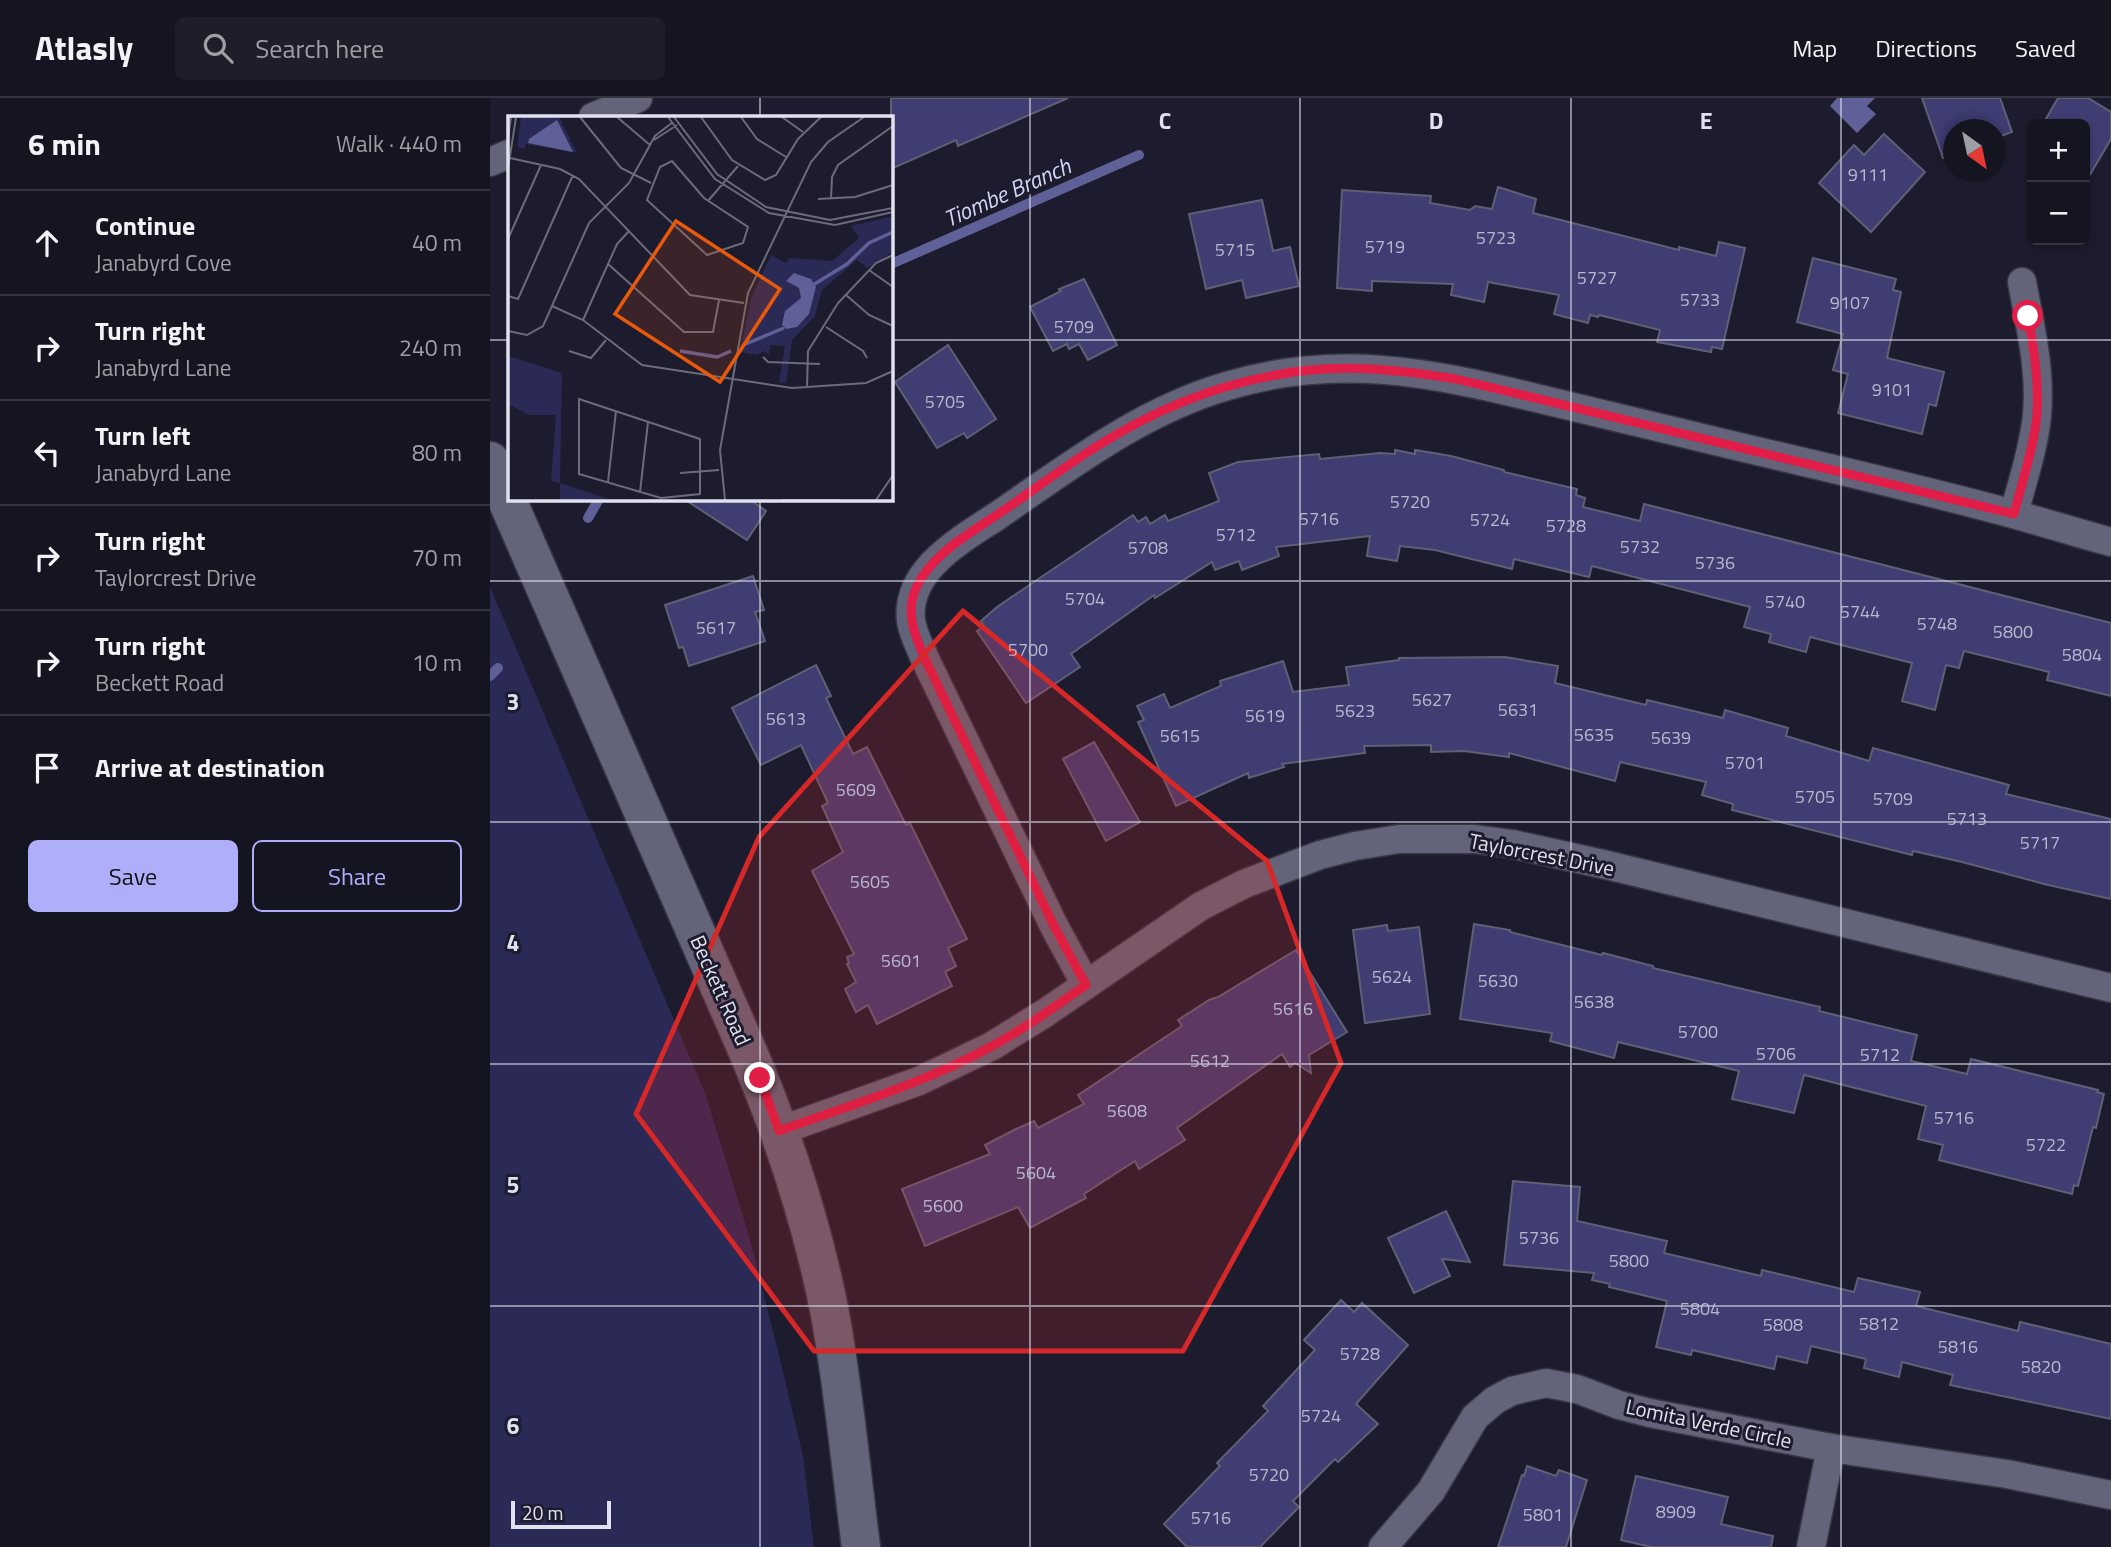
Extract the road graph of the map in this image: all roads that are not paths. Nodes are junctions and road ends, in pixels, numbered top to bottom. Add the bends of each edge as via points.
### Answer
1 (638, 98) edge
2 (595, 116) edge
3 (508, 154) edge
4 (490, 162) edge
5 (2022, 282) dead end
6 (490, 461) edge
7 (2014, 514) junction
8 (2111, 542) edge
9 (1086, 985) junction
10 (2111, 988) edge
11 (779, 1131) junction
12 (1831, 1448) junction
13 (2111, 1495) edge
14 (861, 1547) edge
15 (1382, 1547) edge
16 (1811, 1547) edge

1 - 2 street
3 - 4 street
5 - 7 street via 2036,360 2037,414
6 - 11 street, Beckett Road
7 - 8 street
7 - 9 street via 1408,371 1316,369 1275,375 1228,385 1122,431 944,554 920,581 911,607 915,636 925,659
9 - 10 street, Taylorcrest Drive via 1201,906 1276,870 1355,846 1438,837 1511,844 1607,864
9 - 11 street, Taylorcrest Drive via 1019,1030 958,1063
11 - 14 street, Beckett Road via 809,1225 830,1314
12 - 13 street, Lomita Verde Circle
12 - 15 street, Lomita Verde Circle via 1650,1413 1561,1385 1529,1385 1495,1400 1475,1417 1431,1491
12 - 16 street

